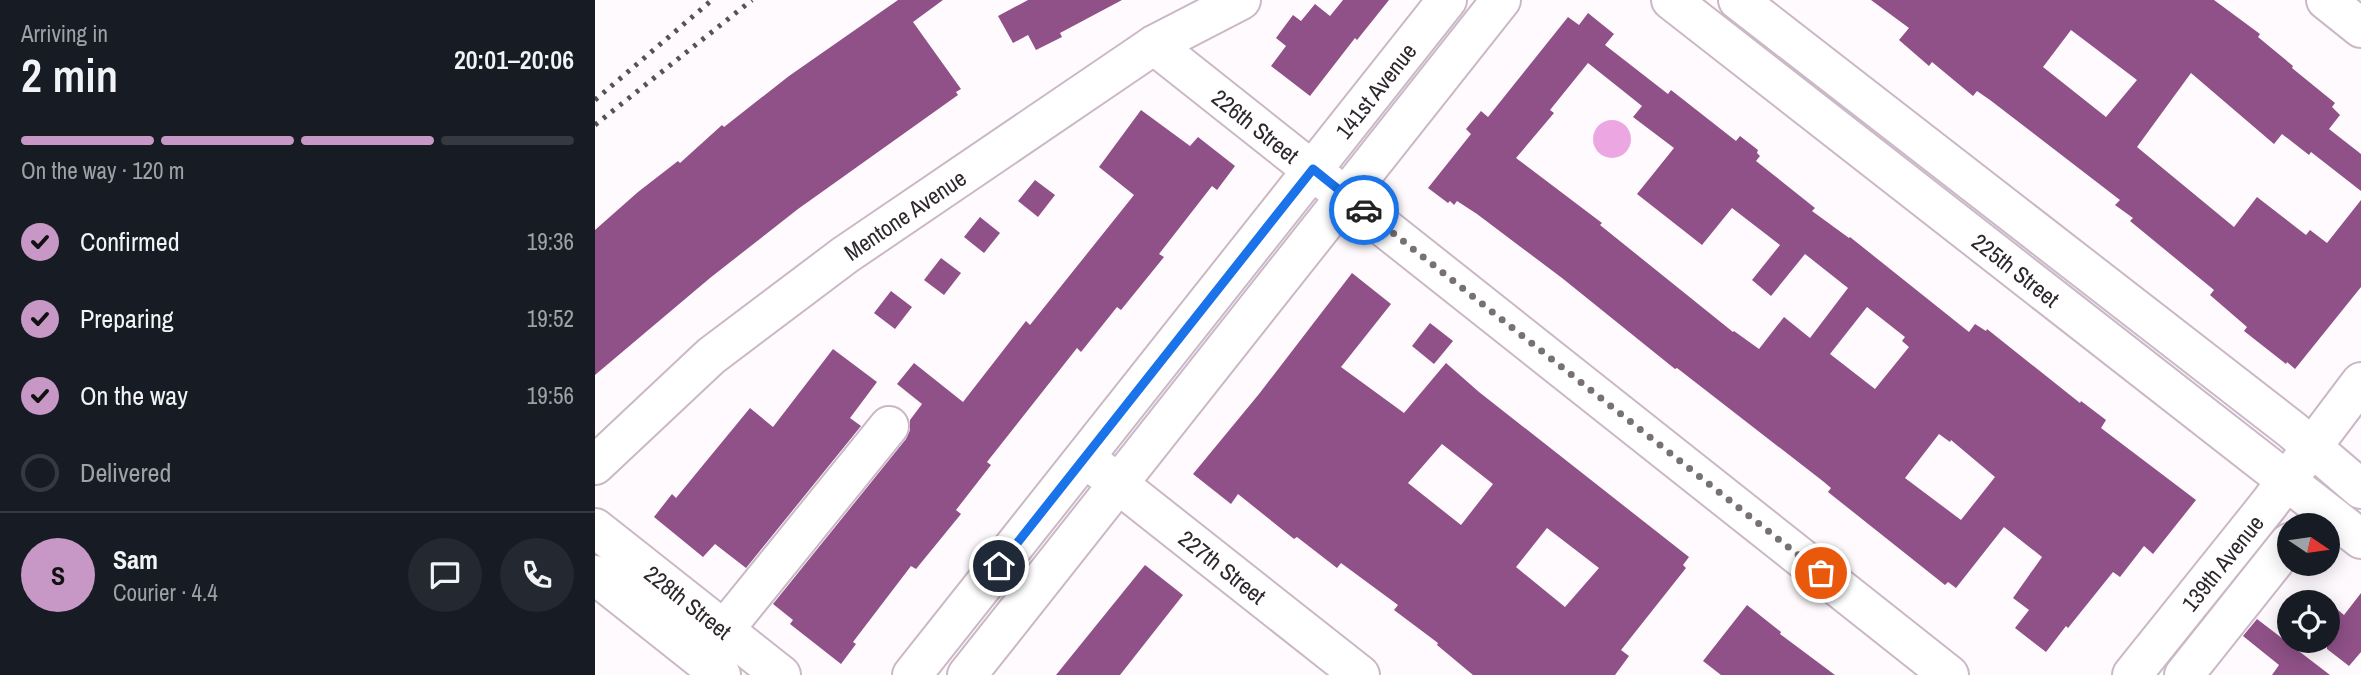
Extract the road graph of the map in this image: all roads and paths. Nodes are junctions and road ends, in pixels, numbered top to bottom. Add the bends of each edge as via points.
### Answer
1 (1241, 0) edge
2 (1447, 0) edge
3 (1501, 0) edge
4 (1671, 0) edge
5 (1738, 0) edge
6 (2326, 0) edge
7 (2361, 28) edge
8 (1154, 45) junction
9 (1313, 169) junction
10 (1346, 196) junction
11 (2361, 382) edge
12 (889, 426) dead end
13 (2312, 446) junction
14 (1085, 458) junction
15 (595, 465) edge
16 (2355, 472) edge
17 (2287, 480) junction
18 (1118, 484) junction
19 (2310, 513) edge
20 (2313, 513) edge
21 (595, 528) edge
22 (2340, 528) edge
23 (2361, 538) edge
24 (2277, 558) edge
25 (595, 575) edge
26 (723, 631) junction
27 (721, 675) edge
28 (781, 675) edge
29 (912, 675) edge
30 (967, 675) edge
31 (1360, 675) edge
32 (1949, 675) edge
33 (2132, 675) edge
34 (2184, 675) edge

1 - 8 street, Mentone Avenue
2 - 9 street, 141st Avenue
3 - 10 street, 141st Avenue
4 - 17 street, 225th Street
5 - 13 street, 225th Street
6 - 7 street
8 - 9 street, 226th Street
8 - 15 street, Mentone Avenue via 845,255 711,356
9 - 10 street, 226th Street
9 - 14 street, 141st Avenue
10 - 18 street, 141st Avenue
10 - 32 street, 226th Street
11 - 13 street, 139th Avenue
12 - 26 street
13 - 16 street, 225th Street
13 - 17 street, 139th Avenue
14 - 18 street, 227th Street
14 - 29 street, 141st Avenue
16 - 20 street
17 - 19 street, 225th Street
17 - 33 street, 139th Avenue
18 - 30 street, 141st Avenue
18 - 31 street, 227th Street
21 - 26 street, 228th Street
22 - 23 street, 225th Street
24 - 34 street, 139th Avenue
25 - 27 street, 228th Street
26 - 28 street, 228th Street

